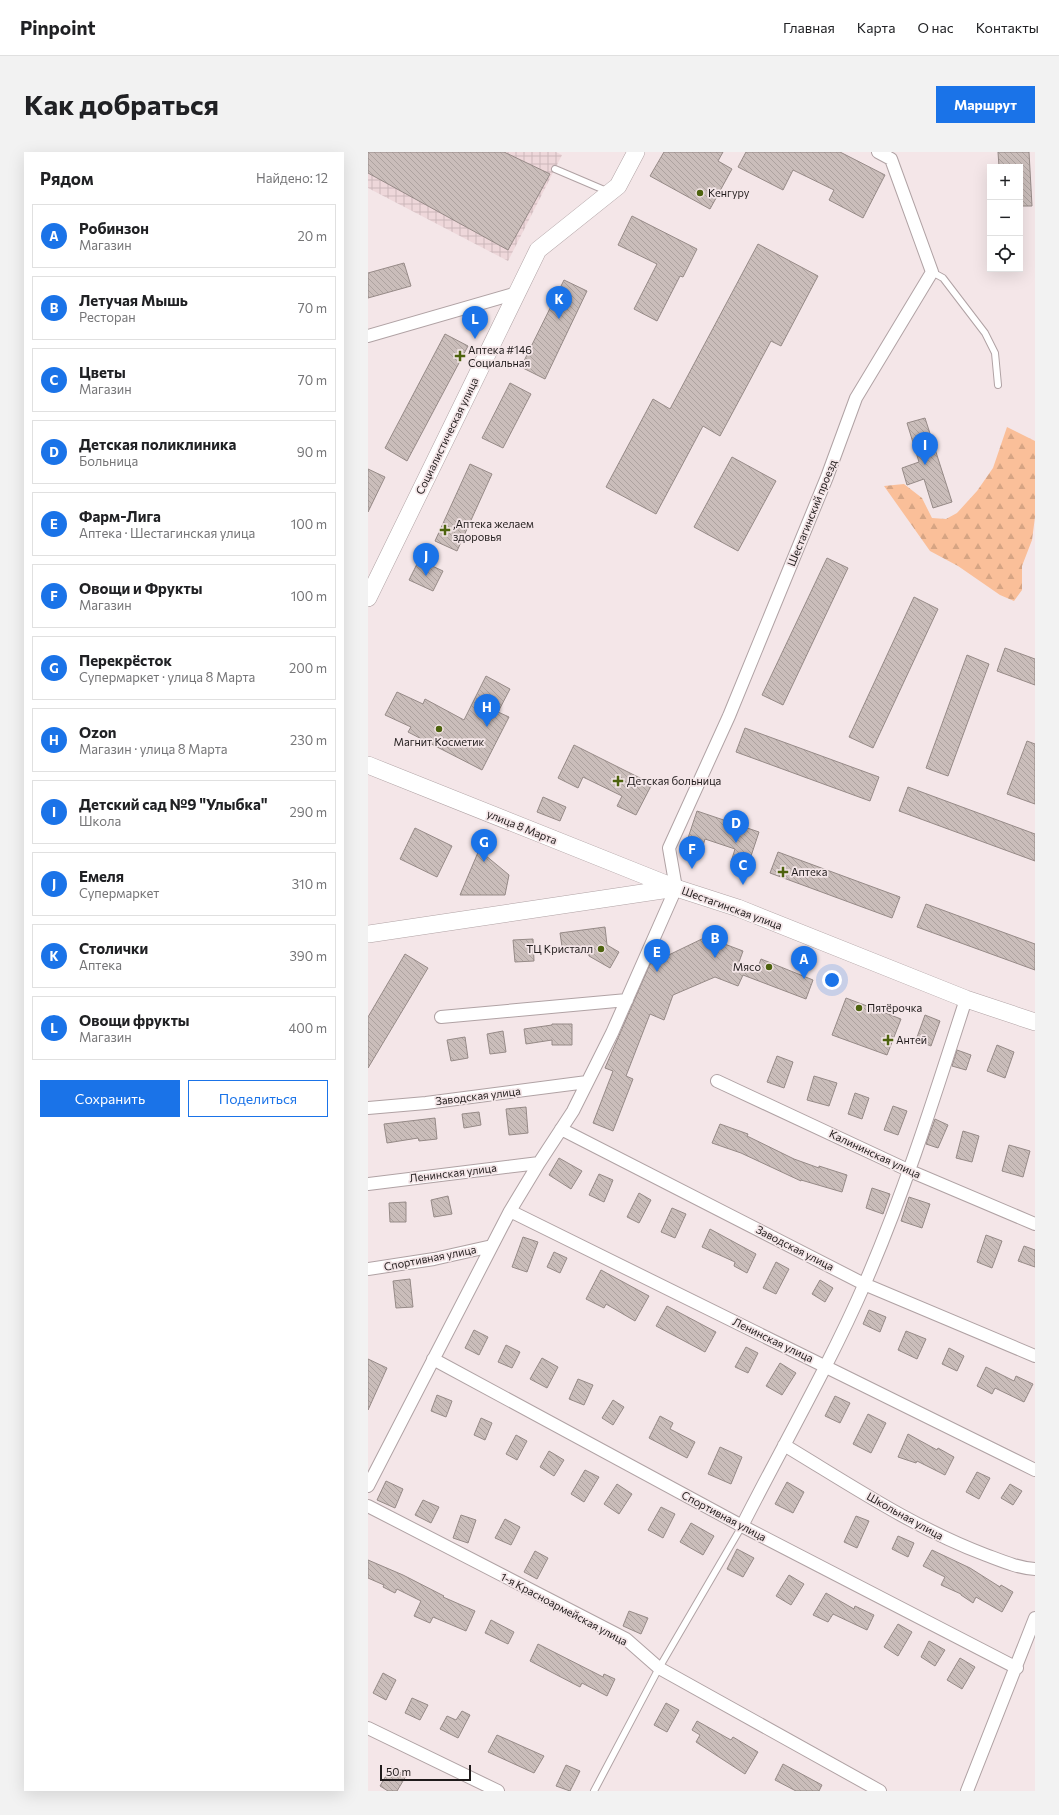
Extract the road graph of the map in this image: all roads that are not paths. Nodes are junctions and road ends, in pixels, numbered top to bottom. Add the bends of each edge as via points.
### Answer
1 (636, 152) edge
2 (878, 152) edge
3 (555, 169) dead end
4 (610, 192) junction
5 (932, 272) junction
6 (517, 293) junction
7 (368, 336) edge
8 (998, 385) dead end
9 (368, 598) edge
10 (368, 765) edge
11 (676, 888) junction
12 (368, 934) edge
13 (966, 999) junction
14 (627, 1000) junction
15 (441, 1017) dead end
16 (1035, 1022) edge
17 (717, 1081) dead end
18 (587, 1082) junction
19 (368, 1108) edge
20 (561, 1129) junction
21 (538, 1163) junction
22 (910, 1171) junction
23 (368, 1184) edge
24 (510, 1211) junction
25 (1035, 1224) edge
26 (492, 1246) junction
27 (368, 1270) edge
28 (864, 1284) junction
29 (1035, 1356) edge
30 (433, 1359) junction
31 (825, 1366) junction
32 (784, 1445) junction
33 (1035, 1470) edge
34 (368, 1486) edge
35 (368, 1506) edge
36 (742, 1526) junction
37 (1035, 1569) edge
38 (1035, 1618) edge
39 (1032, 1639) edge
40 (659, 1668) junction
41 (1017, 1668) junction
42 (368, 1728) edge
43 (498, 1791) edge
44 (594, 1791) edge
45 (880, 1791) edge
46 (967, 1791) edge

1 - 4 street, Социалистическая улица via 618,186
2 - 5 street via 891,159
3 - 4 lane
4 - 6 street, Социалистическая улица via 538,250
5 - 8 lane via 943,278 985,333 995,353
5 - 11 street, Шестагинский проезд via 856,398 827,477 729,716 669,848
6 - 7 street
6 - 9 street, Социалистическая улица
10 - 11 street, улица 8 Марта
11 - 12 street, Шестагинская улица
11 - 13 street, Шестагинская улица via 738,908
11 - 14 street
13 - 16 street, Шестагинская улица
13 - 22 street
14 - 15 street
14 - 18 street
17 - 22 street, Калининская улица
18 - 19 street, Заводская улица
18 - 20 street
20 - 21 street
20 - 28 street, Заводская улица
21 - 23 street, Ленинская улица
21 - 24 street
22 - 25 street, Калининская улица
22 - 28 street
24 - 26 street
24 - 31 street, Ленинская улица
26 - 27 street, Спортивная улица
26 - 30 street
28 - 29 street, Заводская улица
28 - 31 street
30 - 34 street
30 - 36 street, Спортивная улица
31 - 32 street
31 - 33 street, Ленинская улица
32 - 36 street
32 - 37 street, Школьная улица via 955,1544 1022,1568
35 - 40 street, 1-я Красноармейская улица via 626,1639
36 - 40 lane
36 - 41 street, Спортивная улица
38 - 39 street
39 - 41 street
40 - 44 lane
40 - 45 street, 1-я Красноармейская улица
41 - 46 street
42 - 43 street

